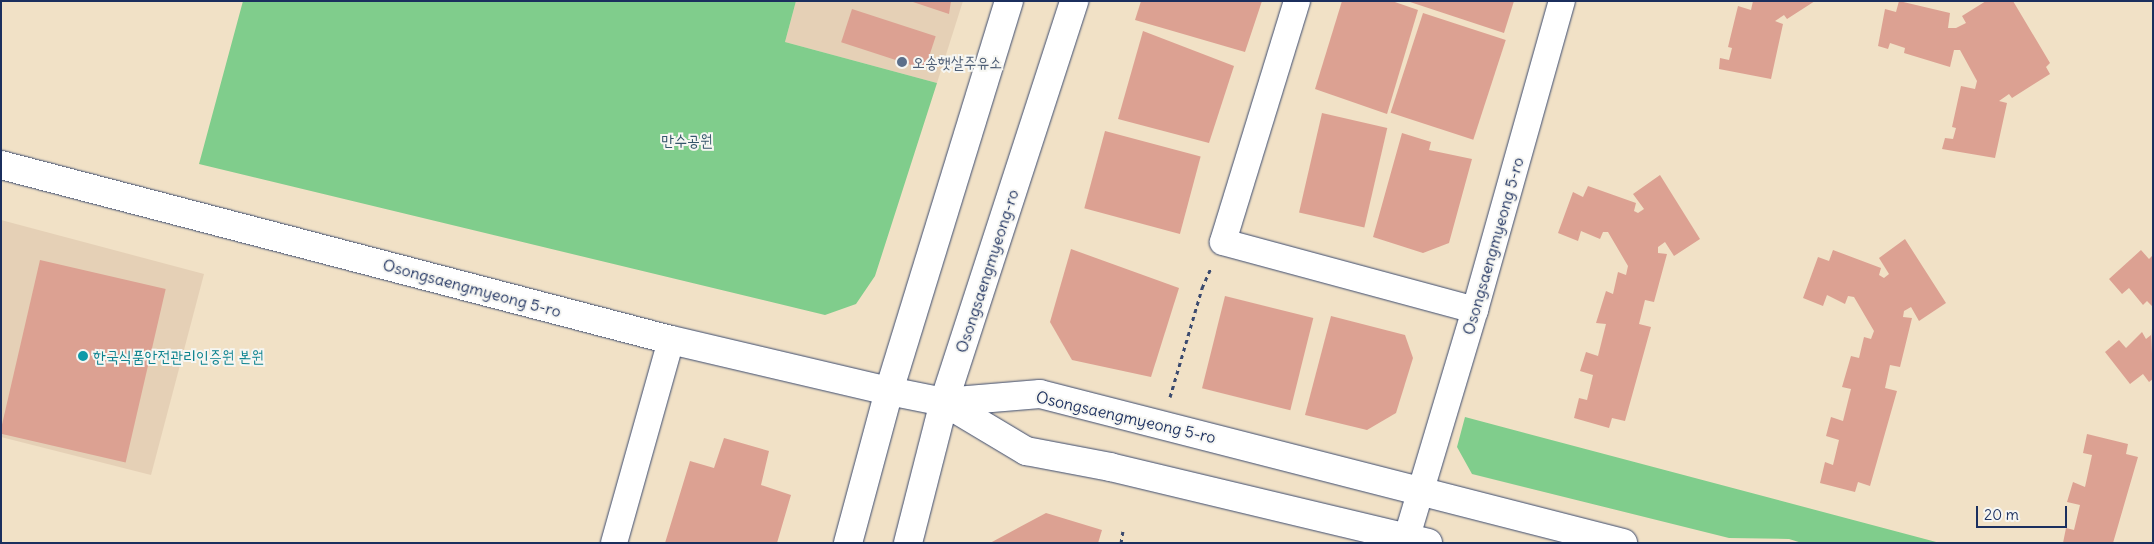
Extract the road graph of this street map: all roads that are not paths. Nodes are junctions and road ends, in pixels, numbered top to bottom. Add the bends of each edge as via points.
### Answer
1 (1009, 1) edge
2 (1074, 1) edge
3 (1297, 1) edge
4 (1562, 1) edge
5 (1, 165) edge
6 (1476, 310) junction
7 (671, 340) junction
8 (889, 391) junction
9 (944, 402) junction
10 (1421, 490) junction
11 (1413, 541) edge
12 (614, 543) edge
13 (848, 543) edge
14 (908, 543) edge
15 (1623, 543) edge

1 - 8 street
2 - 9 street, Osongsaengmyeong-ro
3 - 6 street via 1223,242
4 - 6 street, Osongsaengmyeong 5-ro
5 - 7 street, Osongsaengmyeong 5-ro
6 - 10 street, Osongsaengmyeong 5-ro
7 - 8 street, Osongsaengmyeong 5-ro
7 - 12 street
8 - 9 street, Osongsaengmyeong 5-ro
8 - 13 street
9 - 10 street, Osongsaengmyeong 5-ro via 1040,394
9 - 11 street, Osongsaengmyeong 5-ro via 1026,451
9 - 14 street, Osongsaengmyeong-ro
10 - 11 street, Osongsaengmyeong 5-ro
10 - 15 street, Osongsaengmyeong 5-ro

